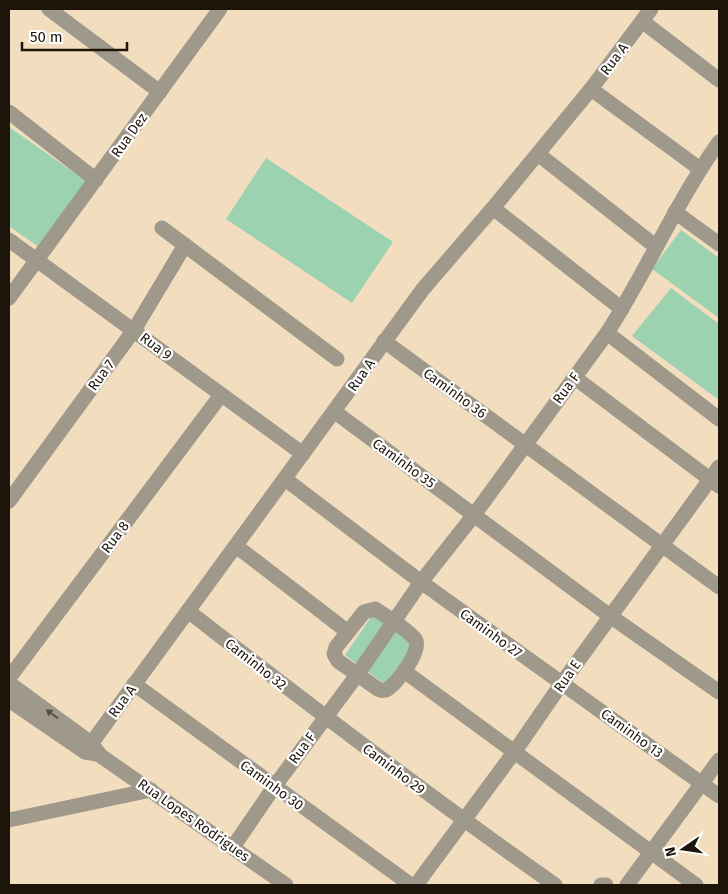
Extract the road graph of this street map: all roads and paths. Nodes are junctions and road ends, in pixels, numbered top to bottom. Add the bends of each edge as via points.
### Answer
1 (49, 9) edge
2 (220, 9) edge
3 (651, 9) edge
4 (642, 21) junction
5 (719, 80) edge
6 (591, 89) junction
7 (160, 92) junction
8 (9, 112) edge
9 (716, 151) edge
10 (538, 154) junction
11 (700, 169) junction
12 (96, 180) junction
13 (493, 208) junction
14 (675, 212) junction
15 (162, 228) dead end
16 (9, 240) edge
17 (719, 244) edge
18 (185, 245) junction
19 (656, 246) junction
20 (36, 260) junction
21 (9, 298) edge
22 (622, 309) junction
23 (134, 330) junction
24 (606, 333) junction
25 (384, 341) junction
26 (337, 359) dead end
27 (574, 377) junction
28 (221, 395) junction
29 (335, 412) junction
30 (719, 419) edge
31 (526, 445) junction
32 (303, 454) junction
33 (719, 467) edge
34 (285, 480) junction
35 (715, 483) edge
36 (9, 501) edge
37 (474, 515) junction
38 (236, 546) junction
39 (662, 546) junction
40 (421, 582) junction
41 (719, 587) edge
42 (188, 610) junction
43 (610, 616) junction
44 (393, 622) junction
45 (348, 632) junction
46 (404, 671) junction
47 (357, 675) junction
48 (9, 678) edge
49 (562, 683) junction
50 (9, 684) edge
51 (134, 684) junction
52 (719, 692) edge
53 (9, 700) edge
54 (324, 717) junction
55 (88, 747) junction
56 (515, 751) junction
57 (719, 760) edge
58 (703, 784) junction
59 (274, 787) junction
60 (151, 790) junction
61 (719, 796) edge
62 (9, 820) edge
63 (463, 820) junction
64 (233, 847) junction
65 (651, 853) junction
66 (286, 885) edge
67 (411, 885) edge
68 (416, 885) edge
69 (555, 885) edge
70 (601, 885) edge
71 (606, 885) edge
72 (627, 885) edge
73 (696, 885) edge

1 - 7 street
2 - 7 street, Rua Dez
3 - 4 street, Rua A
4 - 5 street
4 - 6 street, Rua A
6 - 10 street, Rua A
6 - 11 street
7 - 12 street, Rua Dez
8 - 12 street
9 - 11 street, Rua F
10 - 13 street, Rua A
10 - 19 street
11 - 14 street, Rua F
12 - 20 street, Rua Dez
13 - 22 street
13 - 25 street, Rua A via 423,289
14 - 17 street
14 - 19 street, Rua F
15 - 18 street
16 - 20 street, Rua 9
18 - 23 street, Rua 7
18 - 26 street
19 - 22 street, Rua F
20 - 21 street, Rua Dez
20 - 23 street, Rua 9
22 - 24 street, Rua F
23 - 28 street, Rua 9
23 - 36 street, Rua 7
24 - 27 street, Rua F
24 - 30 street
25 - 29 street, Rua A
25 - 31 street, Caminho 36
27 - 31 street, Rua F
27 - 35 street
28 - 32 street, Rua 9
28 - 48 street, Rua 8
29 - 32 street, Rua A
29 - 37 street, Caminho 35
31 - 37 street, Rua F
31 - 39 street, Caminho 36
32 - 34 street, Rua A
33 - 35 street, Rua E
34 - 38 street, Rua A
34 - 40 street, Caminho 27
35 - 39 street, Rua E
37 - 40 street, Rua F
37 - 43 street, Caminho 35
38 - 42 street, Rua A
38 - 45 street
39 - 41 street, Caminho 36
39 - 43 street, Rua E
40 - 44 street, Rua F
40 - 49 street, Caminho 27
42 - 51 street, Rua A
42 - 54 street, Caminho 32
43 - 49 street, Rua E
43 - 52 street, Caminho 35
44 - 45 street via 372,609 364,612
44 - 46 street via 417,644 416,653
44 - 47 street, Rua F
45 - 47 street via 334,654
46 - 47 street via 382,690
46 - 56 street
47 - 54 street, Rua F
49 - 56 street, Rua E
49 - 58 street, Caminho 13
55 -> 50 street, Rua Lopes Rodrigues
51 - 55 street, Rua A
51 - 59 street, Caminho 30
53 - 55 street, Rua Lopes Rodrigues
54 - 59 street, Rua F
54 - 63 street, Caminho 29
55 - 60 street, Rua Lopes Rodrigues
56 - 63 street, Rua E
56 - 65 street
57 - 58 street
58 - 61 street, Caminho 13
58 - 65 street
59 - 64 street, Rua F
59 - 67 street, Caminho 30
60 - 62 street
60 - 64 street, Rua Lopes Rodrigues
63 - 68 street, Rua E
63 - 69 street, Caminho 29
64 - 66 street, Rua Lopes Rodrigues
65 - 72 street
65 - 73 street
70 - 71 street

